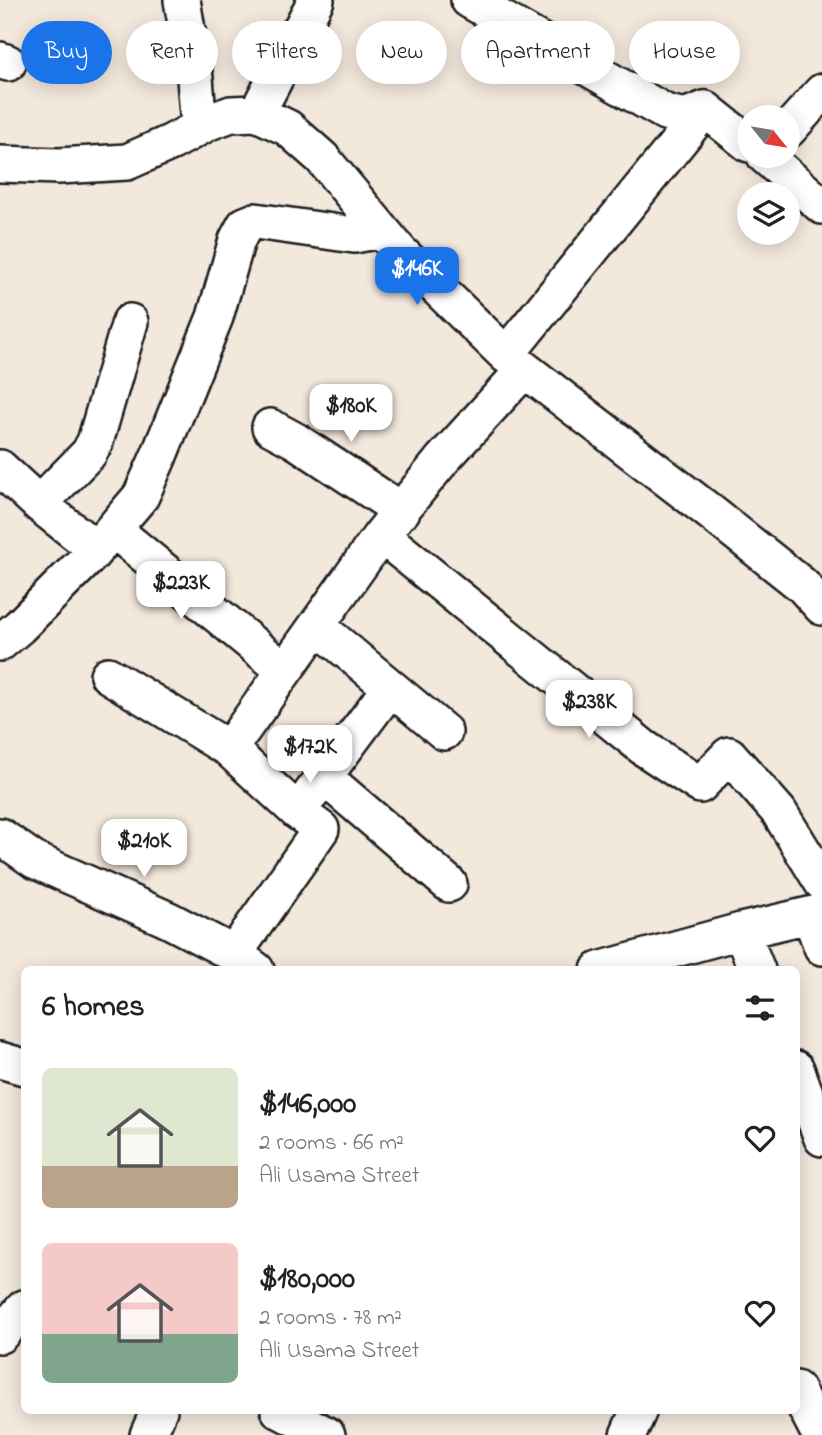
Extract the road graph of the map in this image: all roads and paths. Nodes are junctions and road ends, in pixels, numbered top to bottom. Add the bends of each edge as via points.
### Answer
1 (182, 0) edge
2 (316, 0) edge
3 (469, 0) edge
4 (822, 92) edge
5 (705, 109) junction
6 (257, 113) junction
7 (800, 117) edge
8 (199, 127) junction
9 (737, 134) edge
10 (0, 164) edge
11 (779, 168) edge
12 (822, 206) edge
13 (381, 230) junction
14 (130, 322) dead end
15 (515, 363) junction
16 (270, 427) dead end
17 (0, 468) edge
18 (39, 504) junction
19 (391, 523) junction
20 (104, 539) junction
21 (815, 586) edge
22 (317, 626) junction
23 (0, 643) edge
24 (284, 670) junction
25 (108, 675) dead end
26 (390, 688) junction
27 (444, 732) dead end
28 (229, 749) junction
29 (324, 777) junction
30 (298, 812) junction
31 (0, 836) edge
32 (822, 882) edge
33 (449, 884) dead end
34 (816, 913) edge
35 (741, 931) junction
36 (822, 947) edge
37 (245, 962) edge
38 (614, 966) edge
39 (755, 966) edge
40 (0, 1060) edge
41 (21, 1066) edge
42 (800, 1080) edge
43 (822, 1138) edge
44 (21, 1311) edge
45 (0, 1335) edge
46 (800, 1397) edge
47 (157, 1414) edge
48 (287, 1414) edge
49 (637, 1414) edge
50 (148, 1435) edge
51 (327, 1435) edge
52 (628, 1435) edge
53 (820, 1435) edge

1 - 8 street
2 - 6 street
3 - 5 street via 665,112 684,117
4 - 7 street
5 - 9 street
5 - 15 street
6 - 8 street via 231,114
6 - 13 street via 288,128 322,158
8 - 10 street via 127,162
11 - 12 street
13 - 15 street
13 - 20 street via 354,235 255,221 245,225 215,317 141,496
14 - 18 street via 95,442
15 - 19 street
15 - 21 street
16 - 19 street via 296,441
17 - 18 street
18 - 20 street
19 - 22 street
19 - 32 street via 644,748 699,785 729,755 779,812
20 - 23 street
20 - 24 street
22 - 24 street
22 - 26 street
24 - 28 street
25 - 28 street
26 - 27 street
26 - 29 street
28 - 30 street
29 - 30 street
29 - 33 street
30 - 37 street via 321,829
31 - 37 street via 34,860 169,920
34 - 35 street
34 - 36 street
35 - 38 street
35 - 39 street
40 - 41 street
42 - 43 street
44 - 45 street
46 - 53 street
47 - 50 street
48 - 51 street
49 - 52 street

